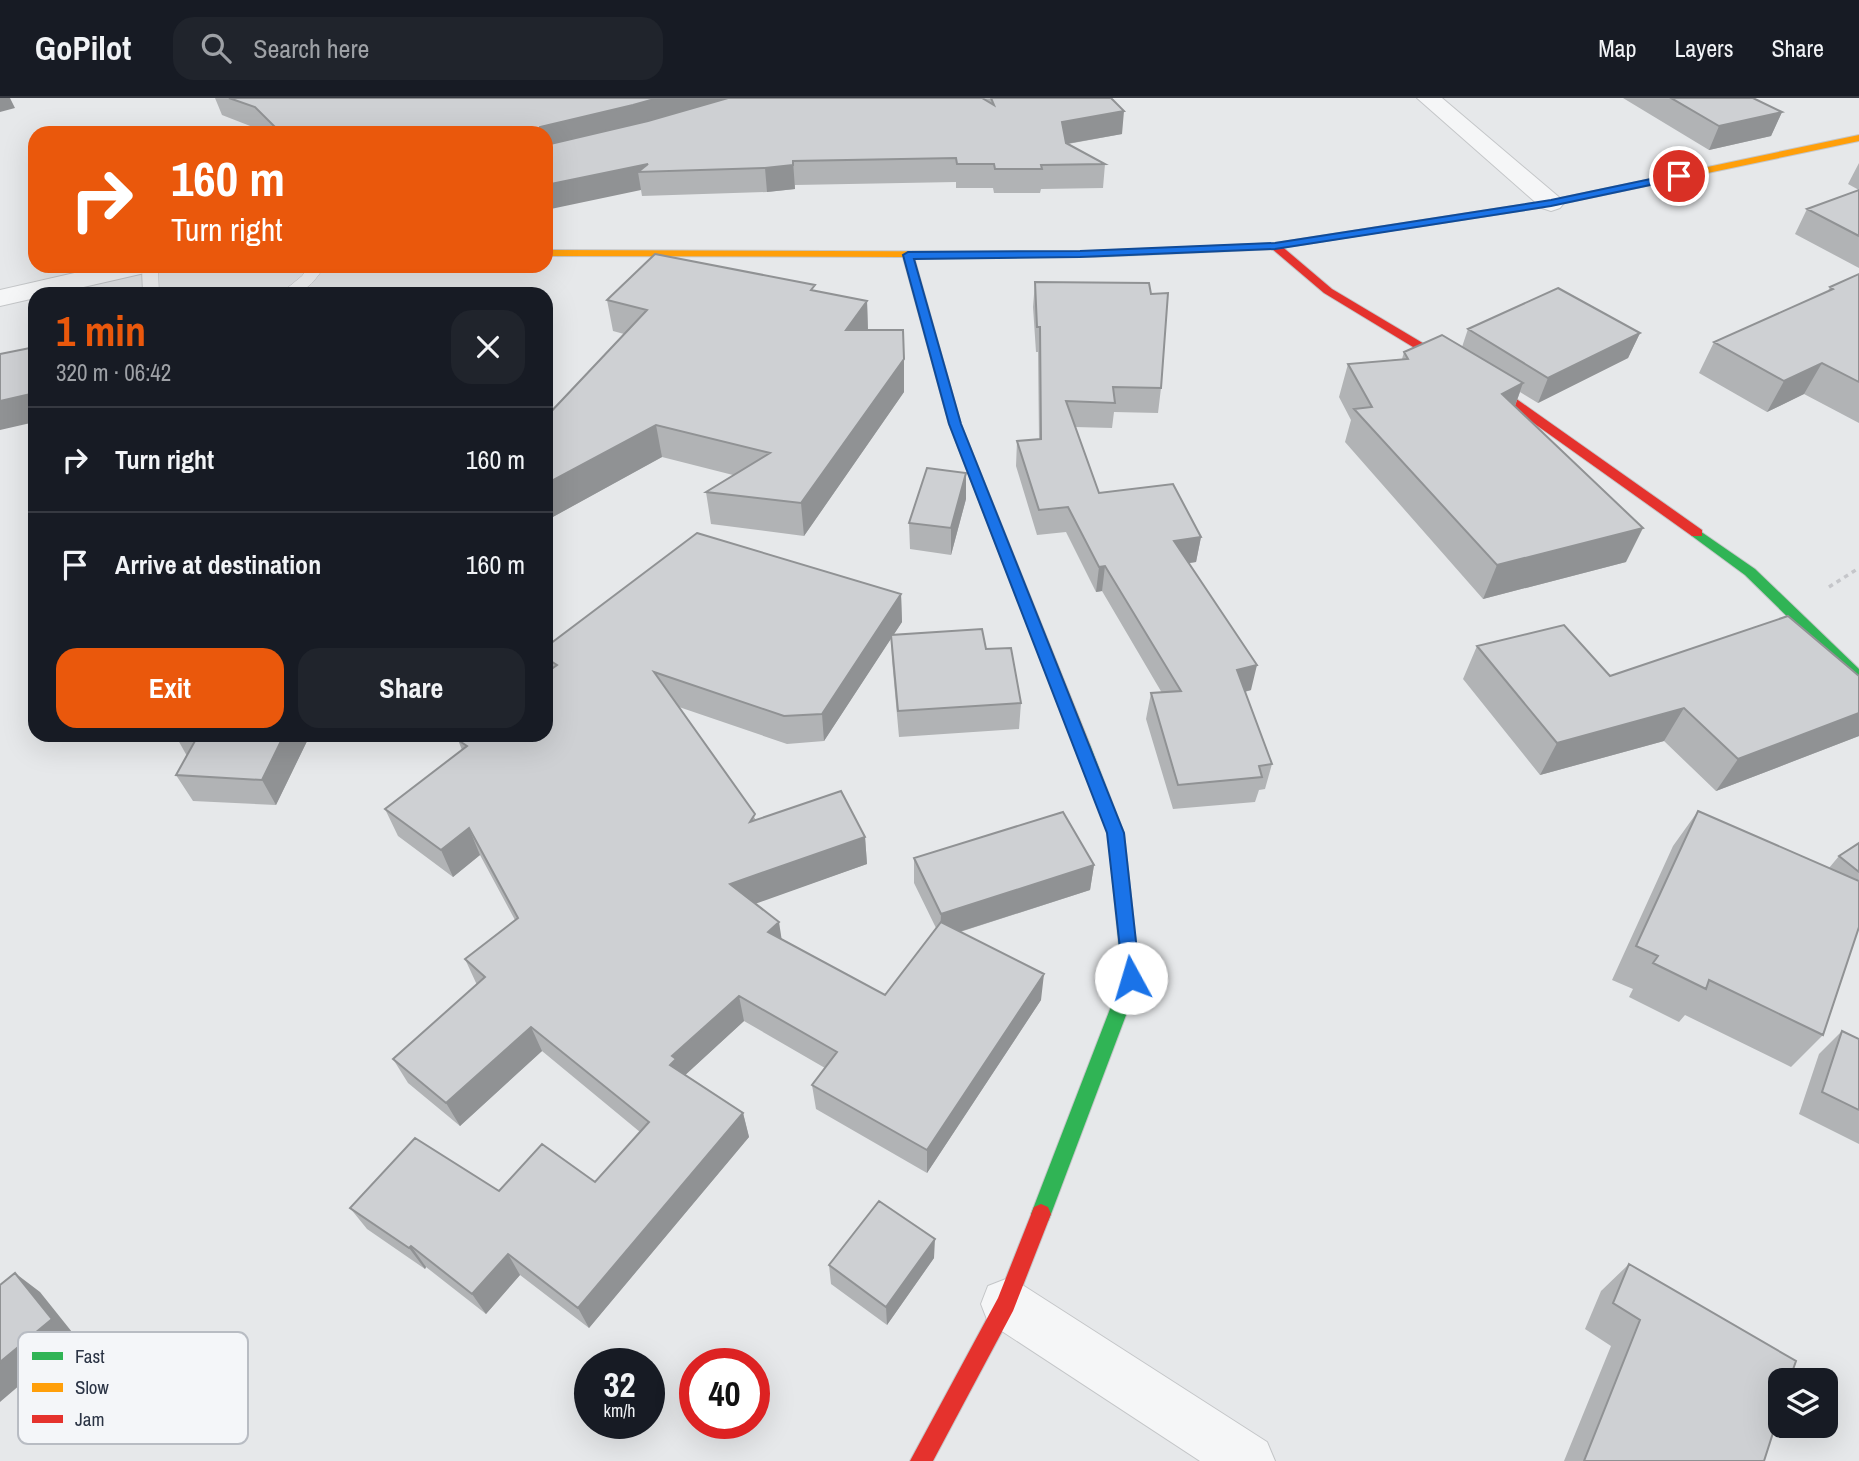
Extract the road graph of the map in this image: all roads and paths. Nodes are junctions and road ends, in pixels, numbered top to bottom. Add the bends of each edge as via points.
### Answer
1 (1428, 98) edge
2 (1859, 138) edge
3 (1551, 203) junction
4 (1275, 246) junction
5 (553, 253) edge
6 (908, 255) junction
7 (109, 273) edge
8 (312, 273) edge
9 (48, 287) edge
10 (297, 287) edge
11 (28, 292) edge
12 (0, 298) edge
13 (1859, 678) edge
14 (1006, 1304) junction
15 (920, 1461) edge
16 (1248, 1461) edge

1 - 3 street
2 - 3 street
3 - 4 street
4 - 6 street
4 - 13 street via 1328,291 1511,401 1668,511 1750,572
5 - 6 street
6 - 14 street via 955,424 1116,833 1131,978
7 - 9 street
8 - 10 lane
11 - 12 street
14 - 15 street
14 - 16 street

